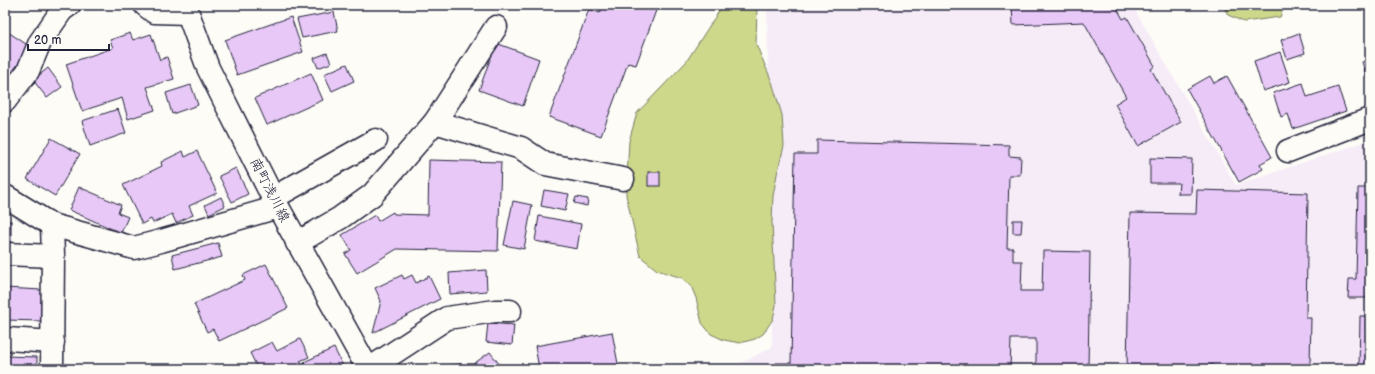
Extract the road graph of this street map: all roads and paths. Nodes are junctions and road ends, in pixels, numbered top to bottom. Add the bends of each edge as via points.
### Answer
1 (69, 5) edge
2 (145, 5) edge
3 (186, 9) edge
4 (496, 27) dead end
5 (5, 101) edge
6 (1370, 119) edge
7 (435, 122) junction
8 (376, 140) dead end
9 (1288, 151) dead end
10 (623, 179) dead end
11 (5, 196) edge
12 (276, 203) junction
13 (52, 225) junction
14 (297, 243) junction
15 (5, 254) edge
16 (53, 256) junction
17 (510, 311) dead end
18 (7, 339) dead end
19 (53, 342) junction
20 (52, 369) edge
21 (368, 369) edge

1 - 5 street via 62,10 40,42 28,71
2 - 3 street via 154,12
3 - 12 street, 南町浅川線 via 208,68
4 - 7 street
6 - 9 street
7 - 10 street via 521,148 545,164
7 - 14 street via 372,195 340,218
8 - 12 street
11 - 13 street
12 - 13 street via 134,248
12 - 14 street, 南町浅川線
13 - 16 street
14 - 21 street, 南町浅川線
15 - 16 street
16 - 19 street
17 - 21 street via 447,318
18 - 19 street
19 - 20 street

